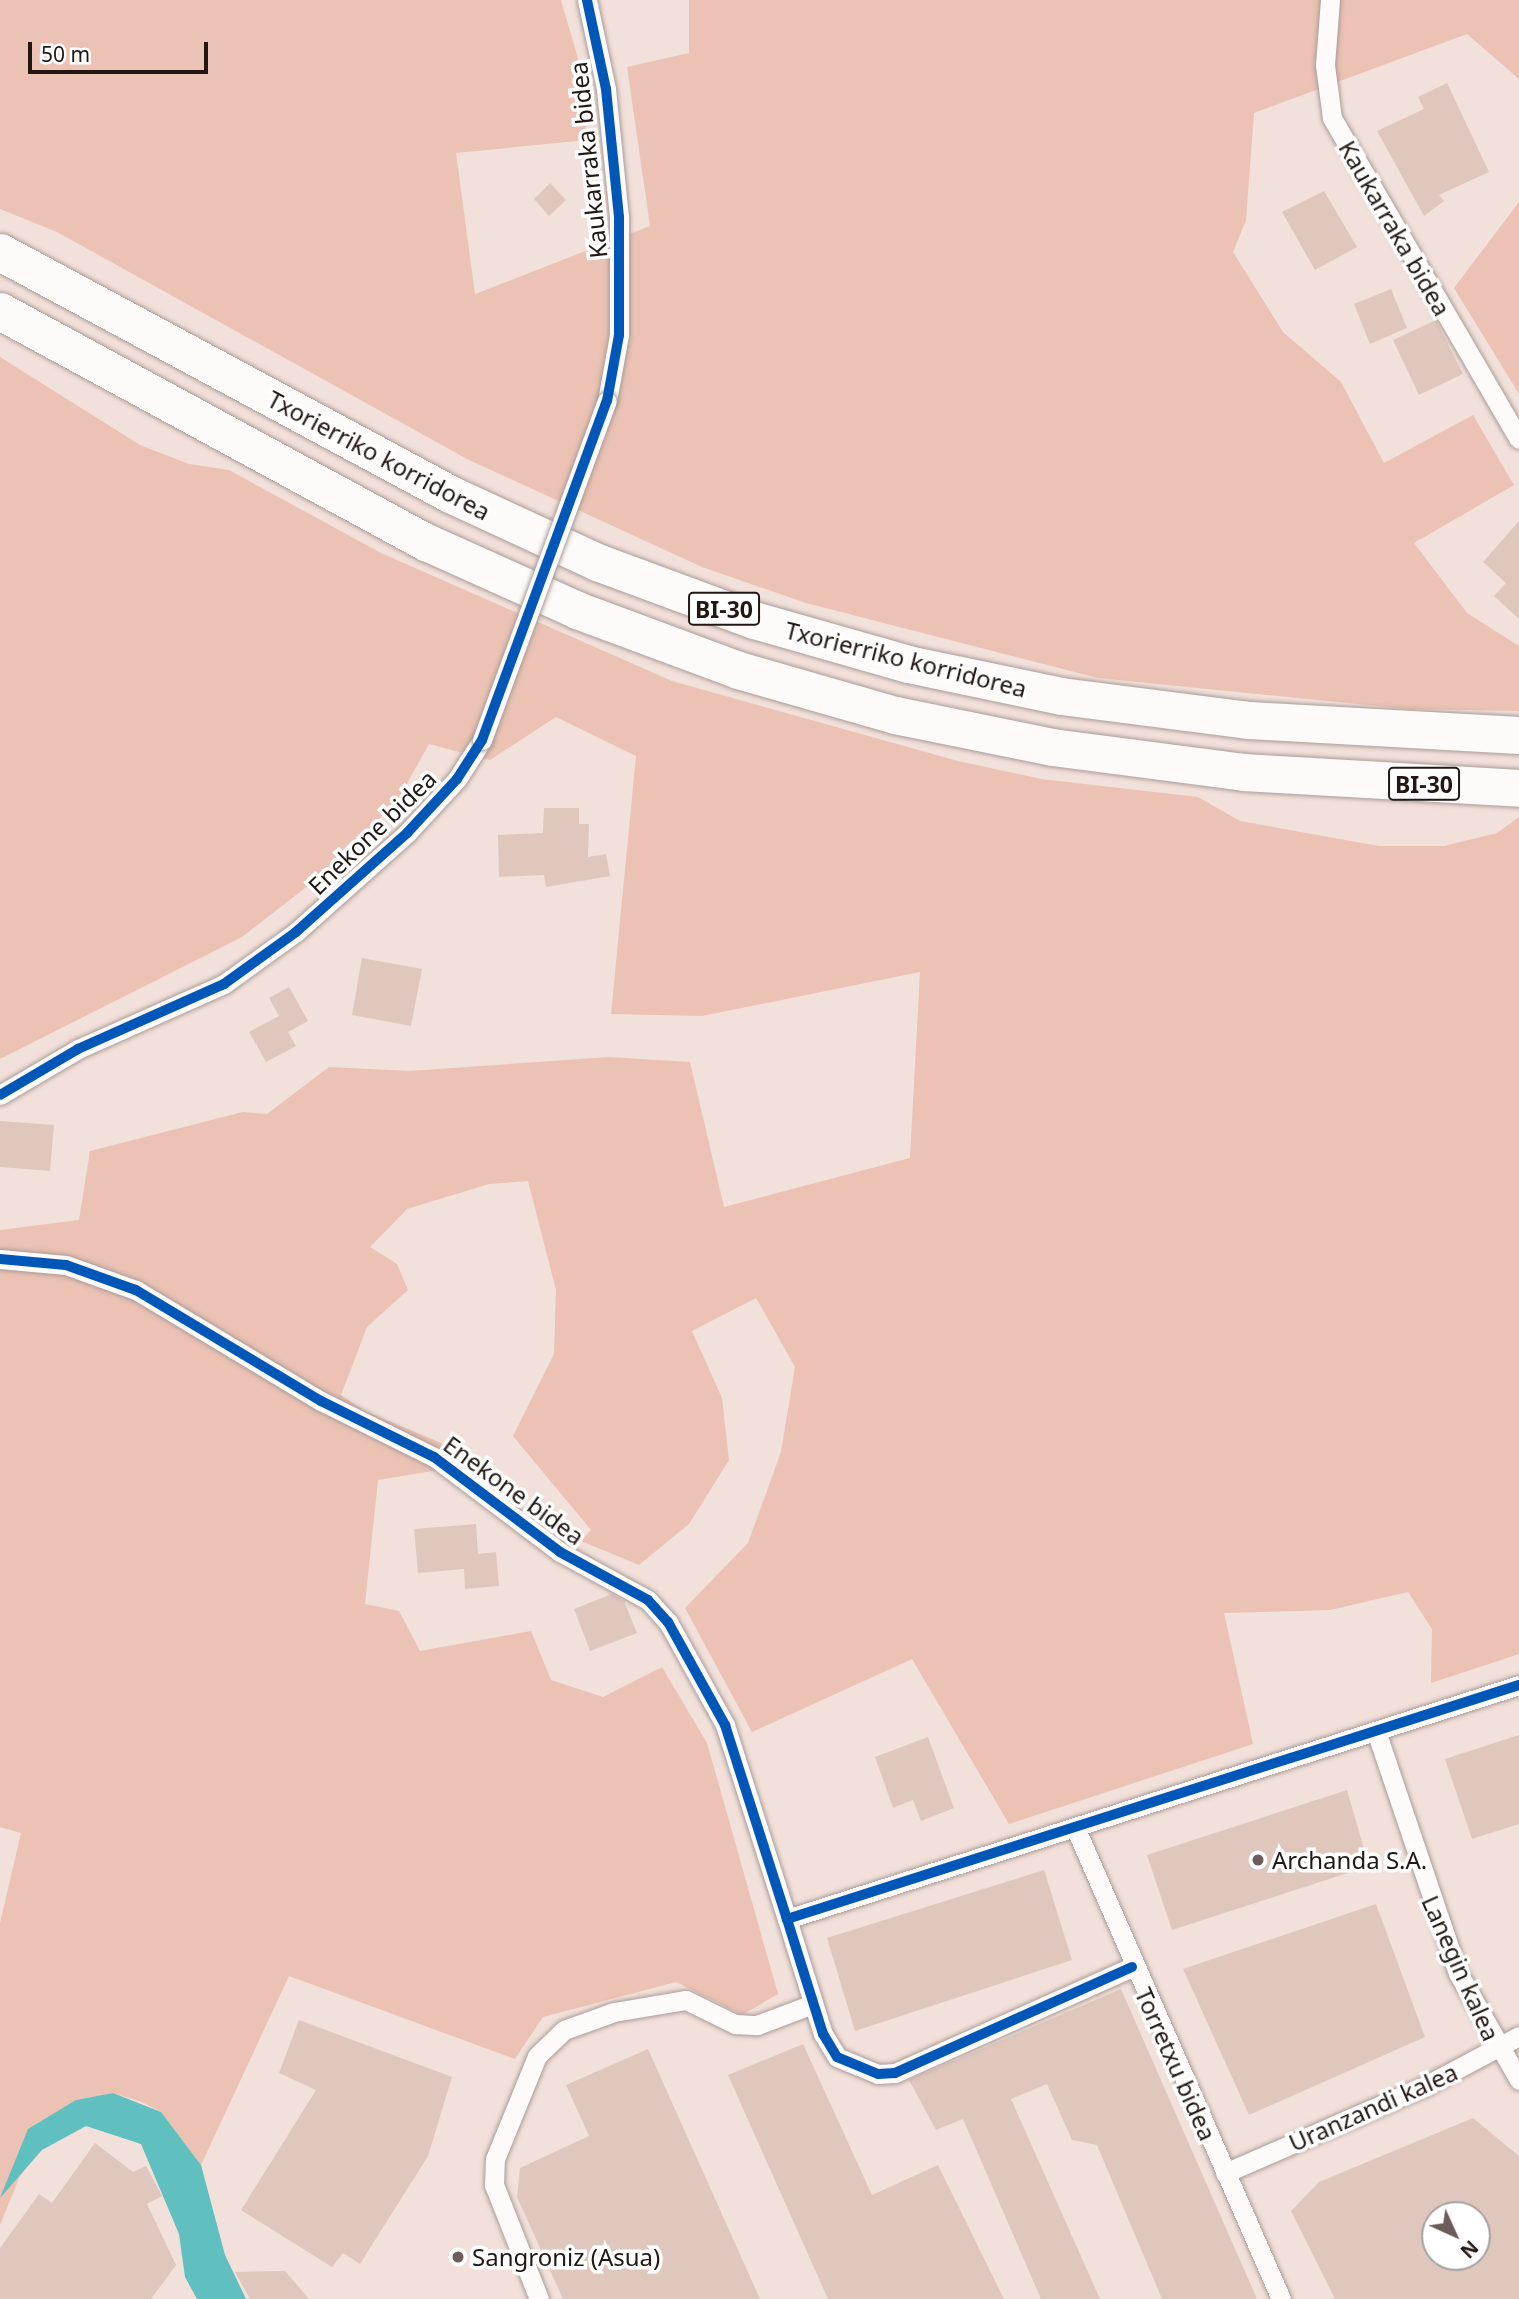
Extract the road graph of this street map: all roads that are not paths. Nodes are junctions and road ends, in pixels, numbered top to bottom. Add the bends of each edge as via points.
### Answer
1 (587, 0) edge
2 (1330, 0) edge
3 (0, 252) edge
4 (0, 311) edge
5 (607, 401) joint
6 (1519, 439) edge
7 (1519, 735) edge
8 (1519, 788) edge
9 (0, 1096) edge
10 (0, 1259) edge
11 (1519, 1685) edge
12 (1376, 1731) junction
13 (1075, 1827) junction
14 (787, 1919) junction
15 (1132, 1967) junction
16 (813, 2004) junction
17 (1519, 2036) edge
18 (1497, 2049) junction
19 (1519, 2080) edge
20 (1225, 2173) junction
21 (539, 2299) edge
22 (1281, 2299) edge

1 - 5 street, Kaukarraka bidea via 606,89 619,217 619,335
2 - 6 street, Kaukarraka bidea via 1325,65 1332,118
3 - 7 highway, Txorierriko korridorea / BI-30 via 450,494 597,562 754,620 908,664 1089,700 1249,720
4 - 8 highway, BI-30 via 426,541 578,610 738,670 895,715 1052,747 1256,773
5 - 9 street, Enekone bidea, bridge via 482,740 457,779 407,833 296,932 224,984 78,1049
10 - 14 street, Enekone bidea via 66,1265 136,1290 321,1401 434,1457 560,1552 648,1600 668,1622 725,1725
11 - 12 street
12 - 13 street
12 - 18 street, Lanegin kalea via 1424,1885
13 - 14 street
13 - 15 street, Torretxu bidea
14 - 16 street, Enekone bidea
15 - 16 street, Enekone bidea via 895,2073 861,2071 837,2057
15 - 20 street, Torretxu bidea
16 - 21 street via 757,2025 735,2024 686,2000 614,2012 564,2030 537,2056 495,2159 494,2186
17 - 18 street, Uranzandi kalea
18 - 19 street, Lanegin kalea
18 - 20 street, Uranzandi kalea
20 - 22 street, Torretxu bidea

